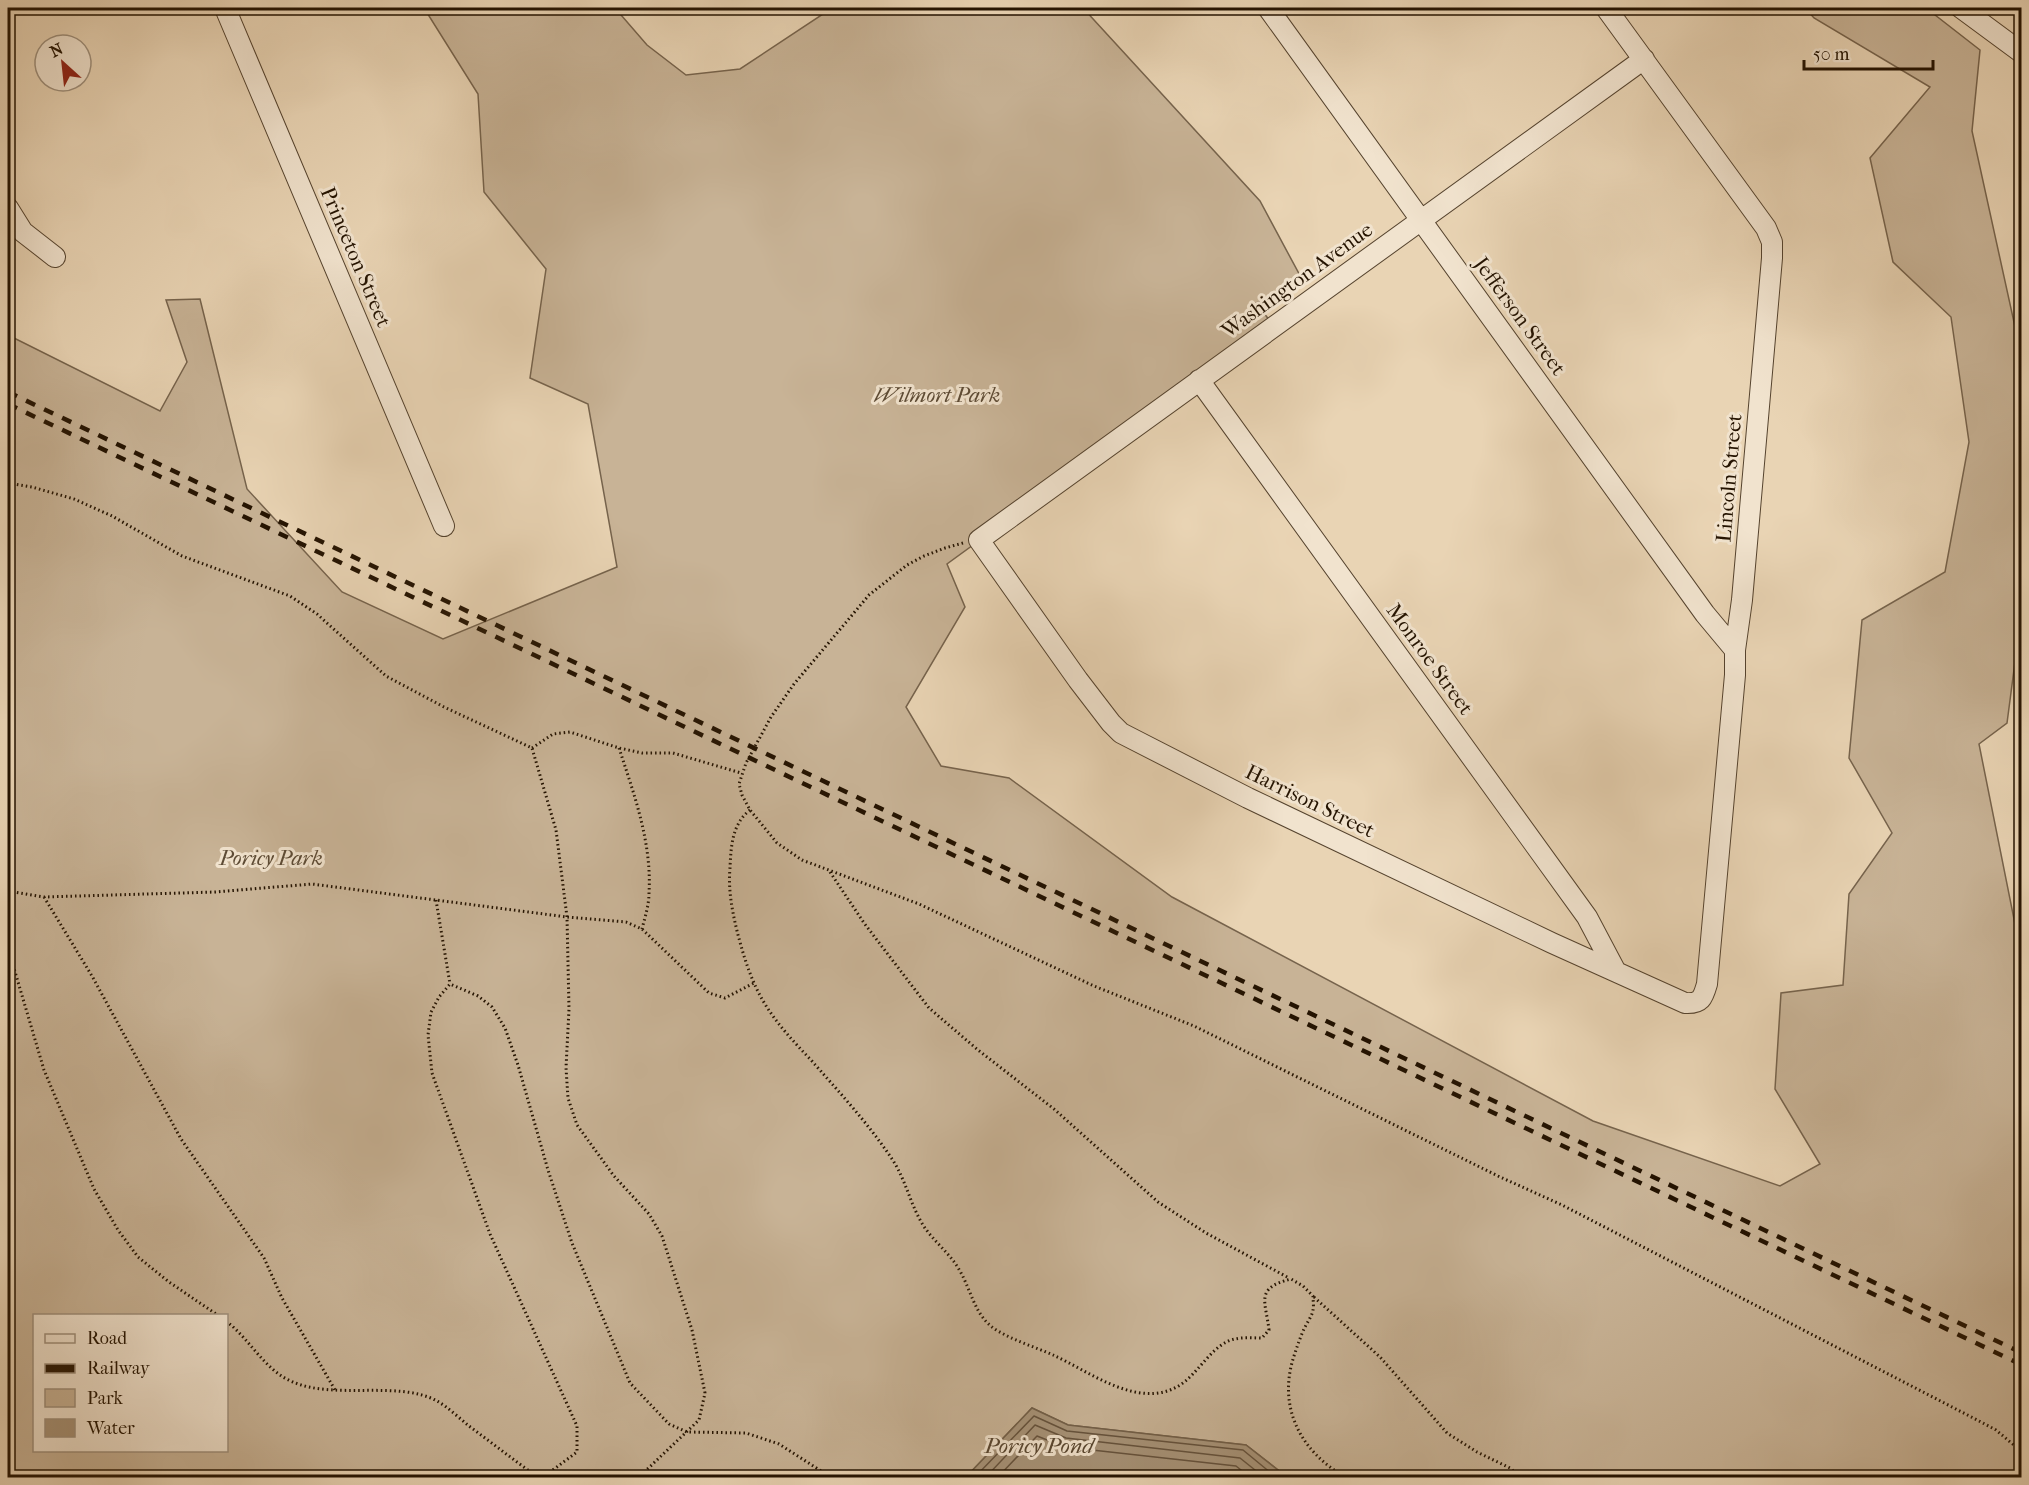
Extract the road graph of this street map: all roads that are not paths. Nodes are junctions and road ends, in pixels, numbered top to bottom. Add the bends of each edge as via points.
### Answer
1 (225, 8) edge
2 (1268, 8) edge
3 (1606, 8) edge
4 (1961, 8) edge
5 (2022, 52) edge
6 (1644, 59) junction
7 (8, 208) edge
8 (1422, 220) junction
9 (55, 256) dead end
10 (1199, 380) junction
11 (444, 526) dead end
12 (979, 540) joint
13 (1736, 650) junction
14 (1615, 970) junction
15 (1699, 1002) joint

1 - 11 street, Princeton Street
2 - 8 street, Jefferson Street
3 - 6 street, Lincoln Street
4 - 5 street
6 - 8 street, Washington Avenue
6 - 13 street, Lincoln Street via 1766,228 1772,242
7 - 9 street via 23,232
8 - 10 street, Washington Avenue
8 - 13 street, Jefferson Street via 1705,614
10 - 12 street, Washington Avenue
10 - 14 street, Monroe Street via 1587,917
12 - 14 street, Harrison Street via 1078,680 1121,733 1258,803
13 - 15 street, Lincoln Street via 1707,984
14 - 15 street, Harrison Street via 1685,1003

